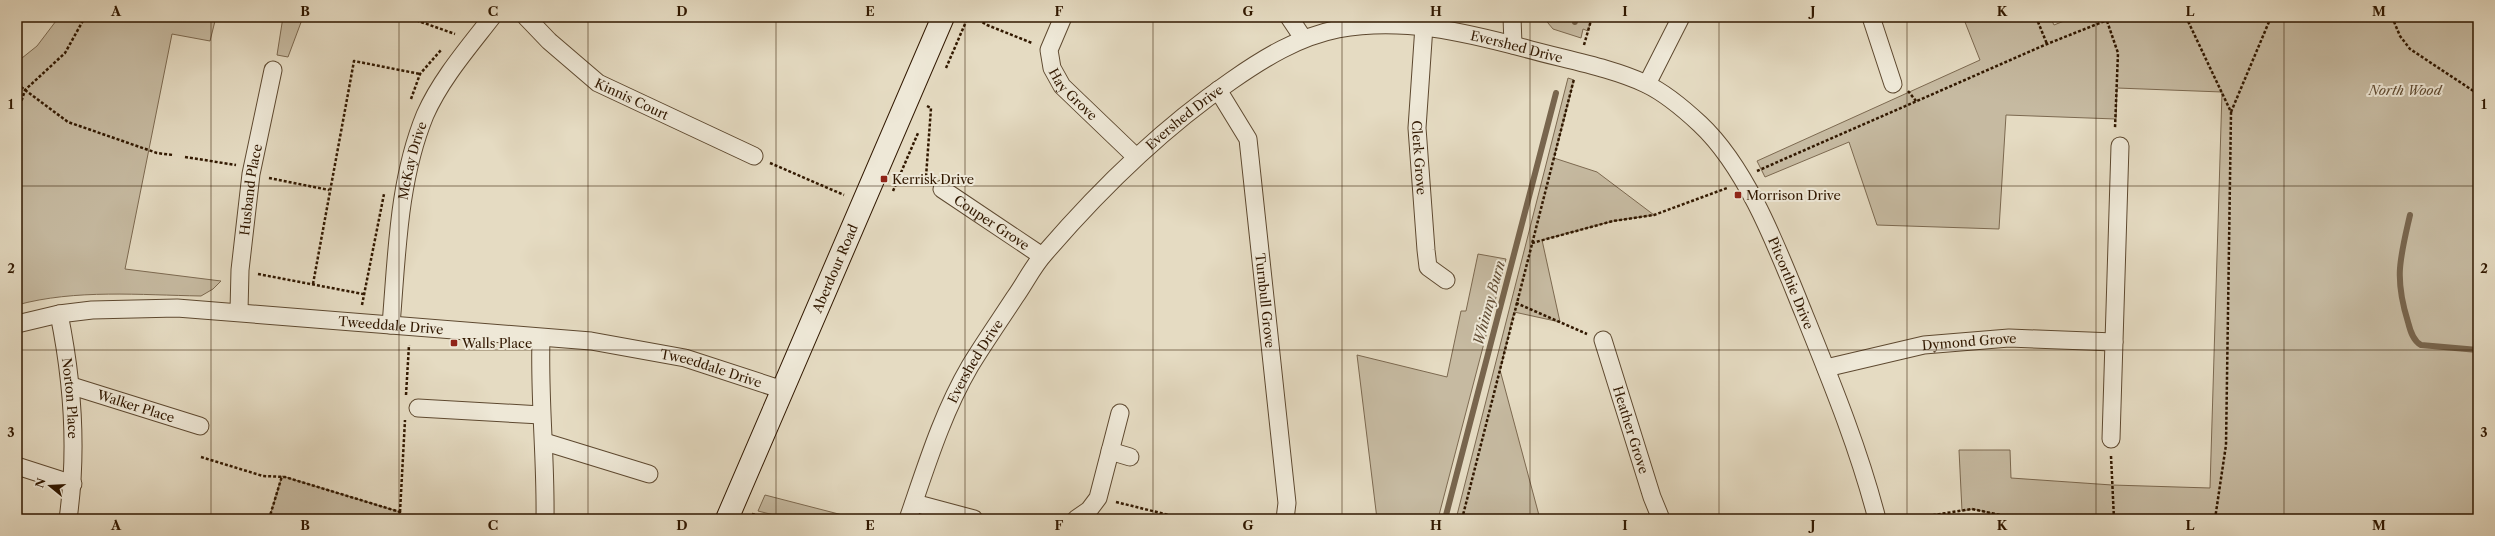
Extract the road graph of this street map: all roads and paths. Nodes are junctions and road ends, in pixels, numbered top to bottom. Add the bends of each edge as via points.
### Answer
1 (84, 17) edge
2 (407, 17) edge
3 (492, 17) edge
4 (526, 17) edge
5 (943, 17) edge
6 (974, 17) edge
7 (1062, 17) edge
8 (1289, 17) edge
9 (1512, 17) edge
10 (1592, 17) edge
11 (1681, 17) edge
12 (1871, 17) edge
13 (2036, 17) edge
14 (2115, 17) edge
15 (2186, 17) edge
16 (2271, 17) edge
17 (2392, 17) edge
18 (2107, 21) junction
19 (1424, 26) junction
20 (455, 34) dead end
21 (1303, 38) junction
22 (2047, 44) junction
23 (1513, 45) junction
24 (1049, 50) junction
25 (1579, 63) junction
26 (273, 70) dead end
27 (420, 74) dead end
28 (1574, 80) dead end
29 (17, 84) edge
30 (1647, 84) junction
31 (1893, 84) dead end
32 (25, 90) junction
33 (1218, 90) junction
34 (2478, 94) edge
35 (909, 98) junction
36 (2232, 112) junction
37 (17, 115) edge
38 (2120, 146) joint
39 (173, 155) dead end
40 (754, 156) joint
41 (1135, 156) junction
42 (185, 157) dead end
43 (251, 171) junction
44 (1742, 179) junction
45 (942, 189) joint
46 (329, 190) junction
47 (846, 196) dead end
48 (1532, 243) junction
49 (1042, 256) junction
50 (240, 270) junction
51 (1446, 280) dead end
52 (313, 284) junction
53 (363, 294) dead end
54 (1516, 303) junction
55 (239, 312) junction
56 (59, 314) junction
57 (17, 324) edge
58 (391, 325) junction
59 (541, 338) junction
60 (409, 339) dead end
61 (1603, 340) joint
62 (2114, 342) junction
63 (1826, 368) junction
64 (72, 386) junction
65 (783, 390) junction
66 (410, 407) junction
67 (1120, 413) dead end
68 (542, 415) junction
69 (200, 426) dead end
70 (2111, 439) joint
71 (545, 442) junction
72 (1110, 451) junction
73 (201, 457) dead end
74 (1130, 457) dead end
75 (17, 466) edge
76 (649, 474) dead end
77 (282, 476) junction
78 (73, 484) junction
79 (914, 503) junction
80 (1135, 507) dead end
81 (400, 512) junction
82 (751, 513) dead end
83 (68, 519) edge
84 (269, 519) edge
85 (399, 519) edge
86 (545, 519) edge
87 (727, 519) edge
88 (773, 519) edge
89 (908, 519) edge
90 (974, 519) edge
91 (1076, 519) edge
92 (1185, 519) edge
93 (1285, 519) edge
94 (1462, 519) edge
95 (1661, 519) edge
96 (1877, 519) edge
97 (1908, 519) edge
98 (2020, 519) edge
99 (2114, 519) edge
100 (2215, 519) edge

1 - 32 path via 65,53
2 - 20 path
3 - 58 street, McKay Drive via 446,76 426,114 410,157 401,206
4 - 40 street, Kinnis Court via 549,41 598,83
5 - 35 main road, Aberdour Road
6 - 24 path via 987,25
7 - 24 street, Hay Grove
8 - 21 street
9 - 23 street
10 - 25 path
11 - 30 street
12 - 31 street
13 - 22 path
14 - 18 path
15 - 36 path
16 - 36 path
17 - 34 path via 2400,36 2410,49
18 - 22 path
18 - 38 path via 2118,53 2115,139
19 - 21 street, Evershed Drive via 1377,25 1340,29
19 - 23 street, Evershed Drive
19 - 51 street, Clerk Grove via 1417,128 1426,250 1428,267
21 - 33 street, Evershed Drive via 1256,64
22 - 44 path
23 - 25 street, Evershed Drive
24 - 41 street, Hay Grove via 1052,68 1062,86
25 - 30 street, Evershed Drive
26 - 43 street, Husband Place
27 - 46 path via 354,61
28 - 48 path
29 - 32 path
30 - 44 street, Pitcorthie Drive via 1701,125 1723,150
32 - 37 path
32 - 39 path via 68,122 157,153
33 - 41 street, Evershed Drive via 1174,121
33 - 93 street, Turnbull Grove via 1242,125 1250,150 1287,503
35 - 45 path via 931,108 926,177
35 - 65 main road, Aberdour Road
36 - 100 path via 2226,445
38 - 62 street
40 - 47 path
41 - 49 street, Evershed Drive
42 - 43 path
43 - 46 path
43 - 50 street, Husband Place
44 - 48 path via 1690,203 1654,215 1613,221
44 - 63 street, Pitcorthie Drive via 1781,258
45 - 49 street, Couper Grove
46 - 52 path
48 - 54 path
49 - 79 street, Evershed Drive via 969,369 939,429
50 - 52 path
50 - 55 street, Husband Place
52 - 53 path
54 - 61 path
54 - 94 path
55 - 56 street, Tweeddale Drive via 177,308 92,310
55 - 58 street, Tweeddale Drive
56 - 57 street, Tweeddale Drive
56 - 64 street, Norton Place
58 - 59 street, Tweeddale Drive
59 - 65 street, Tweeddale Drive via 591,341 642,349 727,370
59 - 68 street
60 - 66 path
61 - 95 street, Heather Grove
62 - 63 street, Dymond Grove via 2009,338 1924,345
62 - 70 street
63 - 96 street, Pitcorthie Drive via 1867,482
64 - 69 street, Walker Place
64 - 78 street, Norton Place
65 - 87 main road, Aberdour Road
66 - 68 street
66 - 81 path
67 - 72 street
68 - 71 street
70 - 99 path
71 - 76 street
71 - 86 street
72 - 74 street
72 - 91 street via 1098,498 1089,510
73 - 77 path via 263,476
75 - 78 street
77 - 81 path
77 - 84 path
78 - 83 street, Norton Place
79 - 89 street, Evershed Drive
79 - 90 street
80 - 92 path
81 - 85 path
82 - 88 path
97 - 98 path via 1972,509

